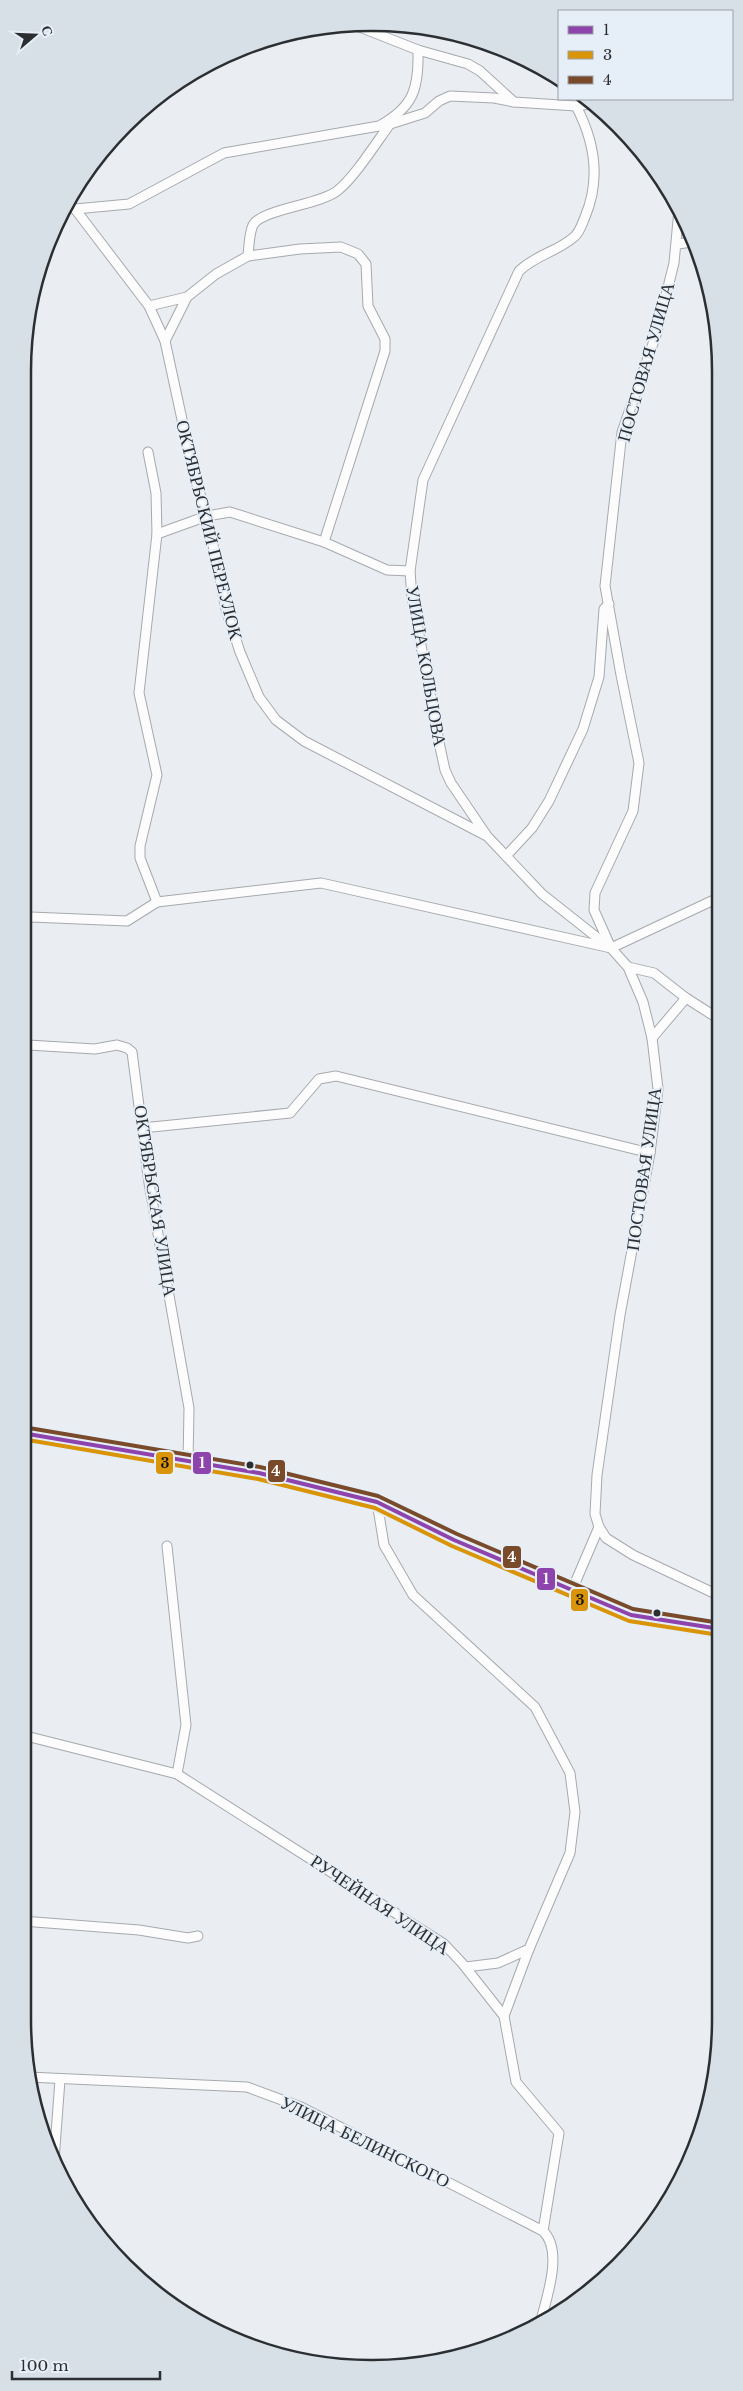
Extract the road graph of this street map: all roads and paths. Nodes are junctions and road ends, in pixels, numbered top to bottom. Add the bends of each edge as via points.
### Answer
1 (370, 31) edge
2 (418, 50) junction
3 (514, 102) junction
4 (583, 105) edge
5 (576, 106) junction
6 (390, 124) junction
7 (379, 126) junction
8 (74, 207) edge
9 (73, 209) edge
10 (679, 224) edge
11 (687, 243) edge
12 (678, 244) junction
13 (248, 256) junction
14 (187, 297) junction
15 (149, 306) junction
16 (165, 341) junction
17 (148, 452) dead end
18 (207, 516) junction
19 (157, 534) junction
20 (324, 542) junction
21 (410, 571) junction
22 (609, 604) junction
23 (487, 836) junction
24 (506, 856) junction
25 (712, 901) edge
26 (157, 902) junction
27 (31, 917) edge
28 (611, 948) junction
29 (628, 967) junction
30 (686, 998) junction
31 (712, 1015) edge
32 (652, 1038) junction
33 (31, 1045) edge
34 (142, 1128) junction
35 (650, 1153) junction
36 (31, 1435) edge
37 (188, 1462) junction
38 (377, 1502) junction
39 (599, 1527) junction
40 (167, 1546) dead end
41 (572, 1590) junction
42 (712, 1592) edge
43 (712, 1628) edge
44 (31, 1736) edge
45 (177, 1774) junction
46 (31, 1922) edge
47 (198, 1936) dead end
48 (529, 1949) junction
49 (466, 1968) junction
50 (504, 2016) junction
51 (37, 2078) edge
52 (60, 2080) junction
53 (55, 2145) edge
54 (543, 2231) junction
55 (542, 2314) edge

1 - 2 street
2 - 3 street via 480,70
2 - 7 street via 419,71 412,98 392,119
3 - 5 street
3 - 6 street via 450,96 425,113
4 - 5 street
5 - 21 street, УЛИЦА КОЛЬЦОВА via 585,123 595,160 596,180 589,208 574,238 530,260 519,271 423,480
6 - 7 street
6 - 13 street via 338,191 326,198 259,218 251,230
7 - 8 street via 224,153 129,204
9 - 15 street, ОКТЯБРЬСКИЙ ПЕРЕУЛОК
10 - 12 street, ПОСТОВАЯ УЛИЦА
11 - 12 street
12 - 22 street, ПОСТОВАЯ УЛИЦА via 656,335 622,432 606,586
13 - 14 street via 216,274
13 - 20 street via 341,247 358,254 366,264 368,306 385,339 386,351
14 - 15 street
14 - 16 street
15 - 16 street, ОКТЯБРЬСКИЙ ПЕРЕУЛОК
16 - 18 street, ОКТЯБРЬСКИЙ ПЕРЕУЛОК via 194,475
17 - 19 street via 156,493
18 - 19 street
18 - 20 street via 230,512
18 - 23 street, ОКТЯБРЬСКИЙ ПЕРЕУЛОК via 226,609 240,652 259,697 276,720 304,741
19 - 26 street via 139,693 157,775 140,858
20 - 21 street via 387,570
21 - 23 street, УЛИЦА КОЛЬЦОВА via 412,597 445,770
22 - 24 street, ПОСТОВАЯ УЛИЦА via 604,609 599,677 583,729 549,801 532,828
22 - 28 street, ПОСТОВАЯ УЛИЦА via 639,763 633,811 595,893 594,910
23 - 24 street, УЛИЦА КОЛЬЦОВА
24 - 28 street, УЛИЦА КОЛЬЦОВА via 542,894
25 - 28 street
26 - 27 street via 127,921
26 - 28 street via 321,882
28 - 29 street, ПОСТОВАЯ УЛИЦА
29 - 30 street via 654,973
29 - 32 street, ПОСТОВАЯ УЛИЦА via 643,1002
30 - 31 street
30 - 32 street
32 - 35 street, ПОСТОВАЯ УЛИЦА via 658,1089
33 - 34 street, ОКТЯБРЬСКАЯ УЛИЦА via 95,1049 117,1045 127,1048 132,1052
34 - 35 street via 290,1113 319,1079 336,1076
34 - 37 street, ОКТЯБРЬСКАЯ УЛИЦА via 190,1408
35 - 39 street, ПОСТОВАЯ УЛИЦА via 620,1315 598,1469 595,1514
36 - 37 main road
37 - 38 main road via 259,1473
38 - 41 main road via 454,1540
38 - 48 street via 384,1544 413,1595 536,1707 570,1773 575,1812 570,1853
39 - 41 street
39 - 42 street via 606,1538 632,1555
40 - 45 street via 186,1725
41 - 43 main road via 631,1615
44 - 45 street, РУЧЕЙНАЯ УЛИЦА
45 - 49 street, РУЧЕЙНАЯ УЛИЦА via 444,1944
46 - 47 street via 139,1930 188,1938
48 - 49 street via 498,1963
48 - 50 street
49 - 50 street, РУЧЕЙНАЯ УЛИЦА
50 - 54 street, РУЧЕЙНАЯ УЛИЦА via 516,2082 559,2133
51 - 52 street, УЛИЦА БЕЛИНСКОГО
52 - 53 street
52 - 54 street, УЛИЦА БЕЛИНСКОГО via 247,2087 301,2107
54 - 55 street via 553,2246 551,2278

